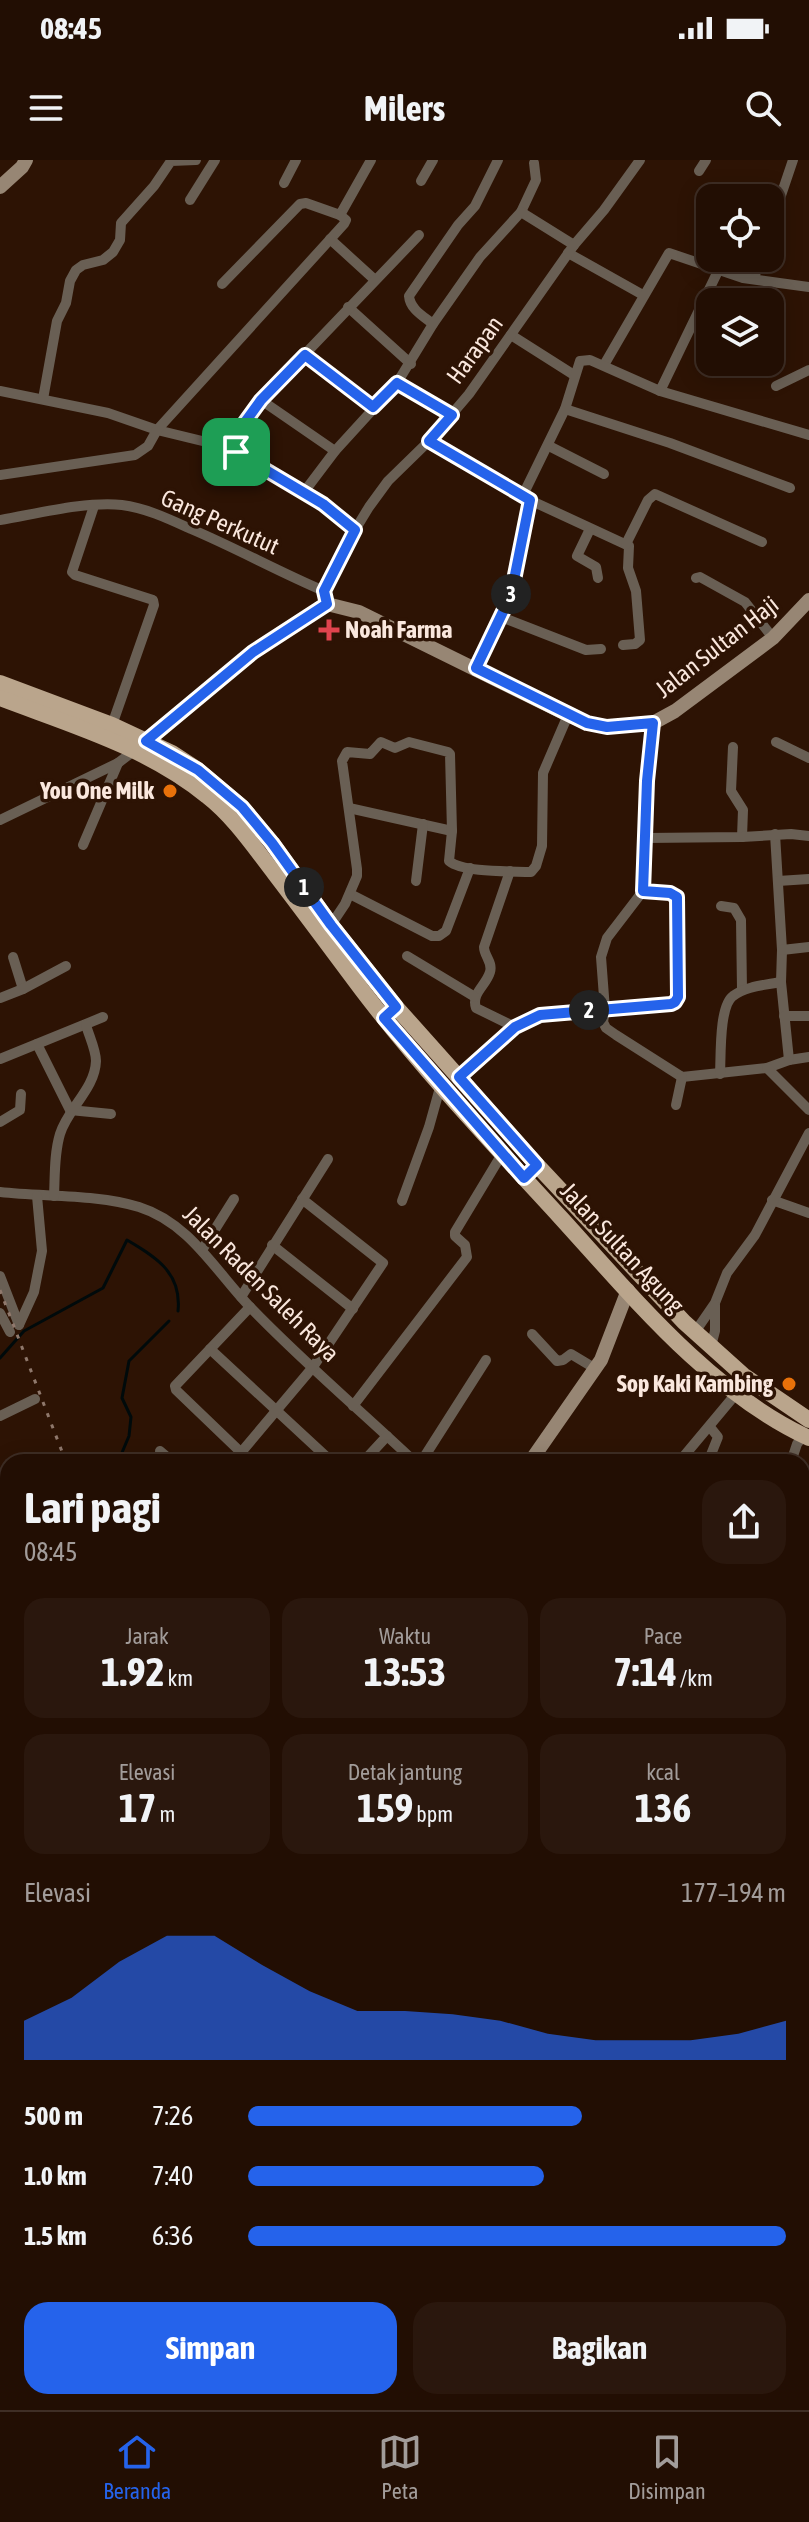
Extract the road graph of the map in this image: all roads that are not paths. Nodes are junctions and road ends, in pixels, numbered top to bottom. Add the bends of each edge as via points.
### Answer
1 (26, 160) edge
2 (196, 160) edge
3 (215, 160) edge
4 (296, 160) edge
5 (371, 160) edge
6 (433, 160) edge
7 (498, 160) edge
8 (640, 160) edge
9 (706, 160) edge
10 (793, 160) edge
11 (534, 163) dead end
12 (699, 171) dead end
13 (421, 181) dead end
14 (284, 183) dead end
15 (0, 187) edge
16 (784, 187) edge
17 (190, 200) dead end
18 (521, 212) junction
19 (340, 215) junction
20 (419, 235) dead end
21 (330, 239) junction
22 (571, 249) junction
23 (696, 263) edge
24 (718, 272) edge
25 (722, 272) edge
26 (756, 272) edge
27 (754, 279) junction
28 (375, 280) junction
29 (222, 284) dead end
30 (809, 287) edge
31 (643, 295) junction
32 (348, 307) junction
33 (433, 324) junction
34 (511, 335) junction
35 (305, 355) junction
36 (411, 364) junction
37 (604, 365) junction
38 (809, 370) edge
39 (574, 375) junction
40 (397, 383) junction
41 (776, 386) dead end
42 (0, 391) edge
43 (660, 391) junction
44 (43, 399) junction
45 (261, 400) junction
46 (373, 407) junction
47 (565, 409) junction
48 (452, 415) junction
49 (157, 430) junction
50 (809, 435) edge
51 (429, 441) junction
52 (549, 446) junction
53 (227, 447) junction
54 (335, 451) junction
55 (604, 474) dead end
56 (0, 475) edge
57 (790, 488) dead end
58 (304, 492) junction
59 (527, 498) junction
60 (94, 506) junction
61 (0, 520) edge
62 (590, 529) junction
63 (355, 530) junction
64 (762, 542) dead end
65 (626, 544) junction
66 (598, 578) dead end
67 (696, 578) dead end
68 (326, 598) junction
69 (809, 600) edge
70 (501, 617) junction
71 (773, 638) junction
72 (623, 645) dead end
73 (601, 649) dead end
74 (476, 668) junction
75 (0, 683) edge
76 (0, 698) edge
77 (568, 715) junction
78 (653, 723) junction
79 (112, 725) junction
80 (776, 742) dead end
81 (141, 746) junction
82 (733, 747) dead end
83 (809, 758) edge
84 (118, 763) junction
85 (349, 808) junction
86 (0, 820) edge
87 (423, 824) junction
88 (452, 831) junction
89 (775, 834) junction
90 (809, 836) edge
91 (742, 837) junction
92 (646, 838) junction
93 (83, 845) dead end
94 (470, 868) junction
95 (510, 871) junction
96 (809, 879) edge
97 (416, 881) dead end
98 (778, 881) junction
99 (643, 891) junction
100 (350, 894) junction
101 (721, 906) dead end
102 (331, 925) junction
103 (809, 947) edge
104 (782, 950) junction
105 (407, 956) dead end
106 (13, 957) dead end
107 (66, 966) dead end
108 (781, 982) junction
109 (23, 989) junction
110 (742, 990) junction
111 (475, 997) junction
112 (0, 998) edge
113 (604, 1009) junction
114 (390, 1013) junction
115 (784, 1016) junction
116 (809, 1016) edge
117 (103, 1017) dead end
118 (86, 1025) junction
119 (515, 1027) junction
120 (37, 1044) junction
121 (809, 1057) edge
122 (0, 1059) edge
123 (789, 1060) junction
124 (767, 1068) junction
125 (720, 1074) junction
126 (459, 1077) junction
127 (682, 1077) junction
128 (441, 1084) junction
129 (21, 1094) dead end
130 (676, 1105) dead end
131 (70, 1110) junction
132 (809, 1110) edge
133 (111, 1114) dead end
134 (0, 1122) edge
135 (809, 1133) edge
136 (502, 1154) junction
137 (328, 1159) dead end
138 (537, 1165) junction
139 (524, 1178) junction
140 (0, 1192) edge
141 (37, 1196) junction
142 (54, 1196) junction
143 (234, 1199) dead end
144 (302, 1199) junction
145 (772, 1200) junction
146 (402, 1201) dead end
147 (809, 1213) edge
148 (272, 1245) junction
149 (202, 1250) junction
150 (0, 1276) edge
151 (628, 1290) junction
152 (241, 1297) junction
153 (715, 1303) junction
154 (250, 1307) junction
155 (353, 1309) junction
156 (0, 1313) edge
157 (690, 1327) junction
158 (10, 1332) dead end
159 (532, 1334) dead end
160 (671, 1336) junction
161 (711, 1346) junction
162 (210, 1349) junction
163 (486, 1360) dead end
164 (313, 1367) junction
165 (596, 1369) junction
166 (735, 1395) junction
167 (35, 1399) dead end
168 (353, 1406) junction
169 (275, 1409) junction
170 (0, 1416) edge
171 (710, 1427) junction
172 (807, 1431) edge
173 (387, 1436) junction
174 (160, 1451) dead end
175 (242, 1452) joint
176 (164, 1454) edge
177 (323, 1454) edge
178 (370, 1454) edge
179 (408, 1454) edge
180 (423, 1454) edge
181 (536, 1454) edge
182 (686, 1454) edge
183 (711, 1454) edge
184 (794, 1454) edge

1 - 15 street
2 - 44 street via 171,161 121,223 113,252 76,270 57,321
3 - 17 street
4 - 14 street
5 - 19 street
6 - 13 street
7 - 33 street via 475,206 409,296 414,308
8 - 22 street, Harapan
9 - 12 street
10 - 16 street
11 - 18 street via 536,180
18 - 22 street
18 - 33 street via 480,257
19 - 21 street via 346,220
19 - 29 street via 300,204
20 - 28 street
21 - 28 street
21 - 49 street
22 - 31 street
22 - 34 street, Harapan
23 - 31 street via 669,253
24 - 43 street
25 - 27 street
26 - 27 street
27 - 30 street
28 - 32 street
31 - 37 street
32 - 35 street
32 - 36 street
33 - 36 street
34 - 39 street
34 - 48 street, Harapan
35 - 45 street
35 - 46 street
36 - 40 street
37 - 39 street via 583,359
37 - 43 street
38 - 41 street
39 - 47 street
40 - 46 street
40 - 48 street
42 - 44 street
43 - 50 street
44 - 49 street
45 - 53 street
45 - 54 street
46 - 54 street
47 - 52 street
47 - 57 street
48 - 51 street, Harapan
49 - 53 street
49 - 56 street via 135,455
51 - 59 street
51 - 63 street, Harapan via 388,481
52 - 55 street
52 - 59 street
53 - 58 street
54 - 58 street
58 - 63 street
59 - 62 street
59 - 70 street via 514,583
60 - 61 street, Gang Perkutut
60 - 68 street, Gang Perkutut via 124,505 153,513 241,550
60 - 79 street via 72,572 153,600 154,605
62 - 65 street
62 - 66 street via 577,556 596,567
63 - 68 street, Harapan
64 - 65 street via 655,494
65 - 72 street via 640,640
67 - 71 street via 745,602
68 - 74 street, Jalan Sultan Haji
68 - 81 street
69 - 71 street, Jalan Sultan Haji
70 - 73 street via 586,650
70 - 74 street
71 - 78 street, Jalan Sultan Haji
74 - 77 street, Jalan Sultan Haji
75 - 79 main road, Jalan Sultan Agung
76 - 81 main road, Jalan Sultan Agung
77 - 78 street, Jalan Sultan Haji via 607,727
77 - 95 street via 543,773 542,846 536,866 531,872
78 - 92 street
79 - 81 main road, Jalan Sultan Agung
80 - 83 street
81 - 84 street
81 - 102 main road, Jalan Sultan Agung via 198,770 242,807
81 - 114 main road, Jalan Sultan Agung via 222,808
82 - 91 street via 731,791 743,810
84 - 86 street
84 - 93 street
85 - 87 street
85 - 88 street via 342,761 347,752 370,754 381,742 395,748 411,743 450,754
85 - 100 street via 357,869
87 - 88 street
87 - 97 street
88 - 94 street via 449,861
89 - 90 street
89 - 91 street
89 - 98 street
91 - 92 street
92 - 99 street
94 - 95 street
94 - 100 street via 446,931 439,936
95 - 111 street via 484,947 491,971
96 - 98 street
98 - 104 street
99 - 113 street via 607,938 601,957
99 - 113 street via 677,897 678,997 671,1004
100 - 102 street
101 - 110 street via 734,908 741,920
102 - 114 main road, Jalan Sultan Agung
103 - 104 street
104 - 108 street
105 - 111 street
106 - 109 street
107 - 109 street
108 - 110 street
108 - 115 street
109 - 112 street
110 - 125 street via 726,1004
111 - 119 street via 476,1008
113 - 119 street via 540,1015
113 - 127 street via 606,1028
114 - 126 main road, Jalan Sultan Agung
114 - 128 main road, Jalan Sultan Agung
115 - 116 street
115 - 123 street
117 - 118 street
118 - 120 street
118 - 131 street via 94,1070
119 - 126 street
120 - 122 street
120 - 131 street
121 - 123 street
123 - 124 street
124 - 125 street
124 - 132 street
125 - 127 street
126 - 138 main road, Jalan Sultan Agung
127 - 130 street
128 - 136 main road, Jalan Sultan Agung
128 - 146 street
129 - 134 street via 20,1110
131 - 133 street
131 - 142 street via 60,1134
135 - 145 street
136 - 139 main road, Jalan Sultan Agung
136 - 168 street via 455,1232 467,1257
137 - 144 street
138 - 139 main road
138 - 157 main road, Jalan Sultan Agung
139 - 151 main road, Jalan Sultan Agung
140 - 141 street, Jalan Raden Saleh Raya
141 - 142 street, Jalan Raden Saleh Raya
141 - 150 street via 42,1251 34,1292 19,1325
142 - 149 street, Jalan Raden Saleh Raya via 139,1207 182,1230
143 - 149 street
144 - 148 street
144 - 155 street via 382,1262
145 - 147 street
145 - 153 street via 727,1273
148 - 152 street
148 - 155 street
149 - 152 street, Jalan Raden Saleh Raya
151 - 160 main road, Jalan Sultan Agung
151 - 165 street
152 - 154 street, Jalan Raden Saleh Raya
153 - 157 street
153 - 161 street
154 - 162 street
154 - 164 street, Jalan Raden Saleh Raya
155 - 164 street
156 - 158 street
157 - 160 main road
157 - 161 main road, Jalan Sultan Agung
159 - 165 street via 557,1361 571,1354
160 - 166 main road, Jalan Sultan Agung
161 - 172 main road, Jalan Sultan Agung
162 - 169 street
162 - 175 street via 175,1388
163 - 180 street
164 - 168 street, Jalan Raden Saleh Raya
164 - 169 street
165 - 181 street
166 - 171 street
166 - 172 main road, Jalan Sultan Agung
167 - 170 street
168 - 173 street, Jalan Raden Saleh Raya
169 - 175 street
169 - 177 street
171 - 182 street
171 - 183 street via 718,1437
172 - 184 street
173 - 178 street
173 - 179 street, Jalan Raden Saleh Raya
174 - 176 street

